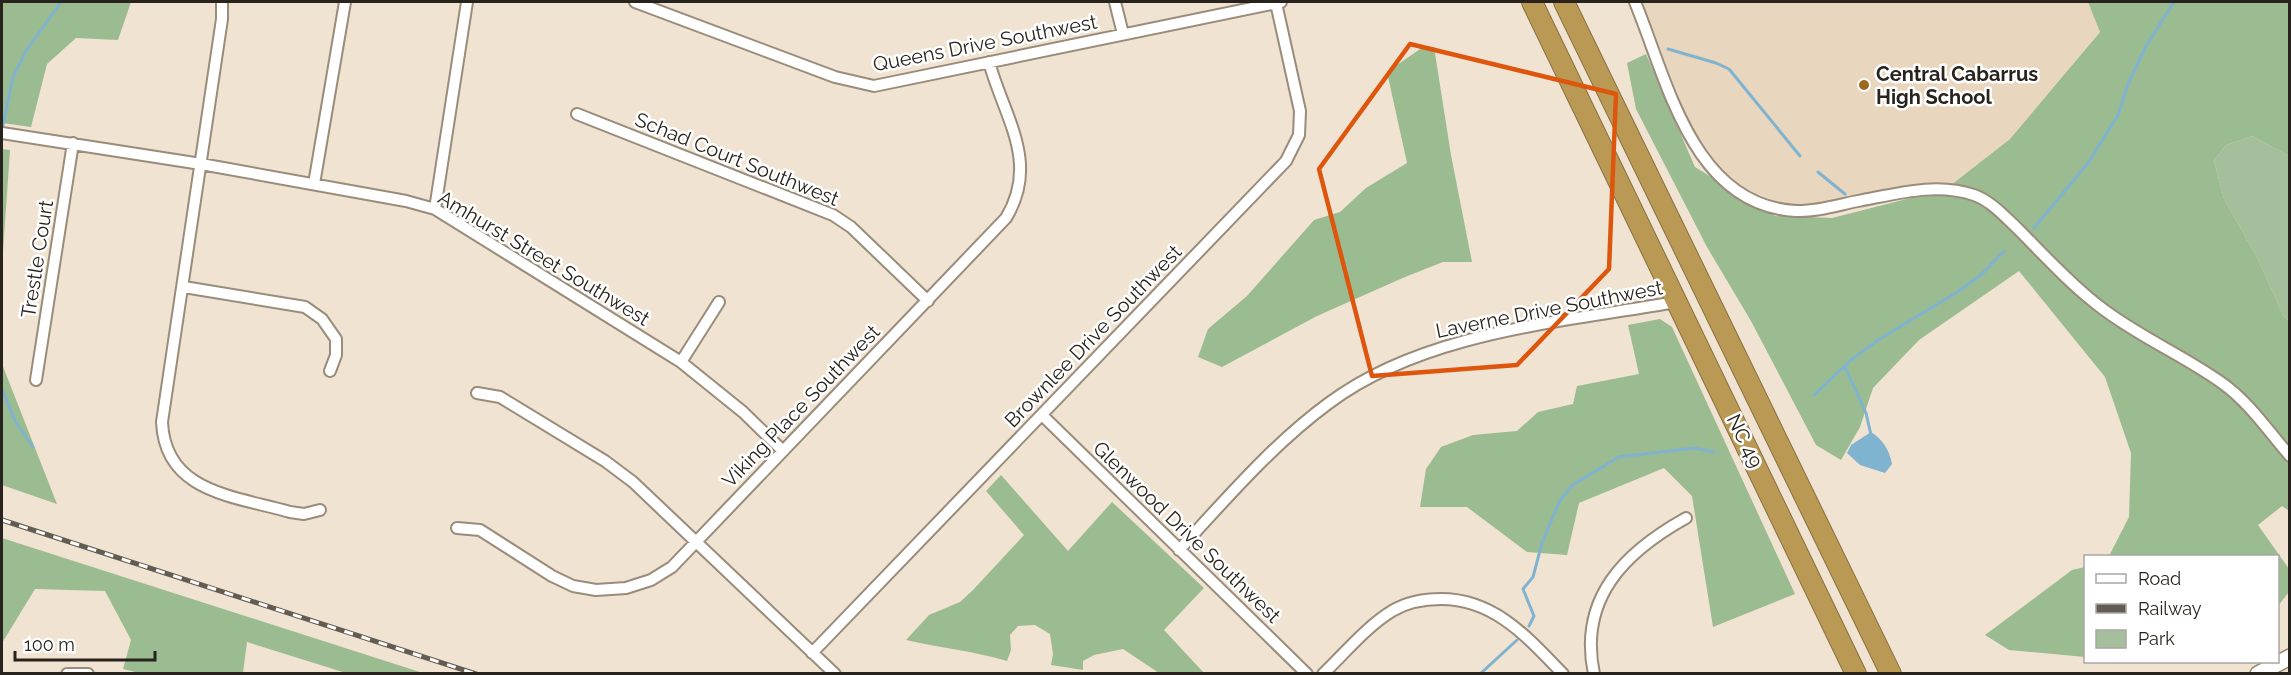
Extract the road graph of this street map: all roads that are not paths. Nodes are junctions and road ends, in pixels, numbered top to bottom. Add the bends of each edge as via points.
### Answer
1 (222, 2) edge
2 (345, 2) edge
3 (467, 2) edge
4 (635, 2) edge
5 (1115, 2) edge
6 (1279, 2) edge
7 (1532, 2) edge
8 (1564, 2) edge
9 (1635, 2) edge
10 (1123, 34) junction
11 (989, 62) junction
12 (577, 114) dead end
13 (2, 133) edge
14 (73, 143) junction
15 (201, 164) junction
16 (314, 184) junction
17 (435, 208) junction
18 (184, 287) junction
19 (928, 301) junction
20 (719, 302) dead end
21 (1676, 302) junction
22 (681, 362) junction
23 (330, 371) dead end
24 (36, 380) dead end
25 (477, 393) dead end
26 (1042, 415) junction
27 (783, 451) junction
28 (2289, 456) edge
29 (320, 510) dead end
30 (1686, 518) dead end
31 (457, 528) dead end
32 (696, 543) junction
33 (1179, 550) junction
34 (812, 653) junction
35 (2278, 663) edge
36 (67, 674) edge
37 (88, 674) edge
38 (835, 674) edge
39 (1307, 674) edge
40 (1323, 674) edge
41 (1563, 674) edge
42 (1594, 674) edge
43 (1856, 674) edge
44 (1891, 674) edge
45 (2258, 674) edge

1 - 15 street
2 - 16 street
3 - 17 street
4 - 11 street, Queens Drive Southwest via 850,82 883,85
5 - 10 street
6 - 10 street, Queens Drive Southwest
6 - 26 street, Brownlee Drive Southwest via 1300,111 1294,148 1286,161
7 - 21 highway, NC 49 / NC 49
8 - 44 highway, NC 49
9 - 28 street via 1691,138 1708,165 1727,184 1753,201 1797,211 1928,189 1977,196 1999,211 2099,306 2224,384 2258,417
10 - 11 street, Queens Drive Southwest
11 - 19 street, Viking Place Southwest via 1020,154 1018,194 1006,218
12 - 19 street, Schad Court Southwest via 833,214
13 - 14 street, Amhurst Street Southwest
14 - 15 street, Amhurst Street Southwest
14 - 24 street, Trestle Court
15 - 16 street, Amhurst Street Southwest
15 - 18 street
16 - 17 street, Amhurst Street Southwest
17 - 22 street, Amhurst Street Southwest
18 - 23 street via 305,307 322,319 336,339
18 - 29 street via 162,422 163,441 171,460 200,486 290,512
19 - 27 street, Viking Place Southwest
20 - 22 street
21 - 33 street, Laverne Drive Southwest via 1492,335 1445,346 1388,368 1345,392 1302,424
21 - 43 highway, NC 49 / NC 49
22 - 27 street, Amhurst Street Southwest via 728,399
25 - 32 street via 500,397 605,461 651,498
26 - 33 street, Glenwood Drive Southwest
26 - 34 street, Brownlee Drive Southwest
27 - 32 street, Viking Place Southwest
30 - 42 street via 1642,545 1611,580 1589,640
31 - 32 street, Viking Place Southwest via 480,530 552,576 573,586 596,590 626,588 651,580 672,567
32 - 34 street
33 - 39 street, Glenwood Drive Southwest
34 - 38 street
35 - 45 street
36 - 37 street
40 - 41 street via 1392,611 1416,601 1455,599 1491,610 1517,628

